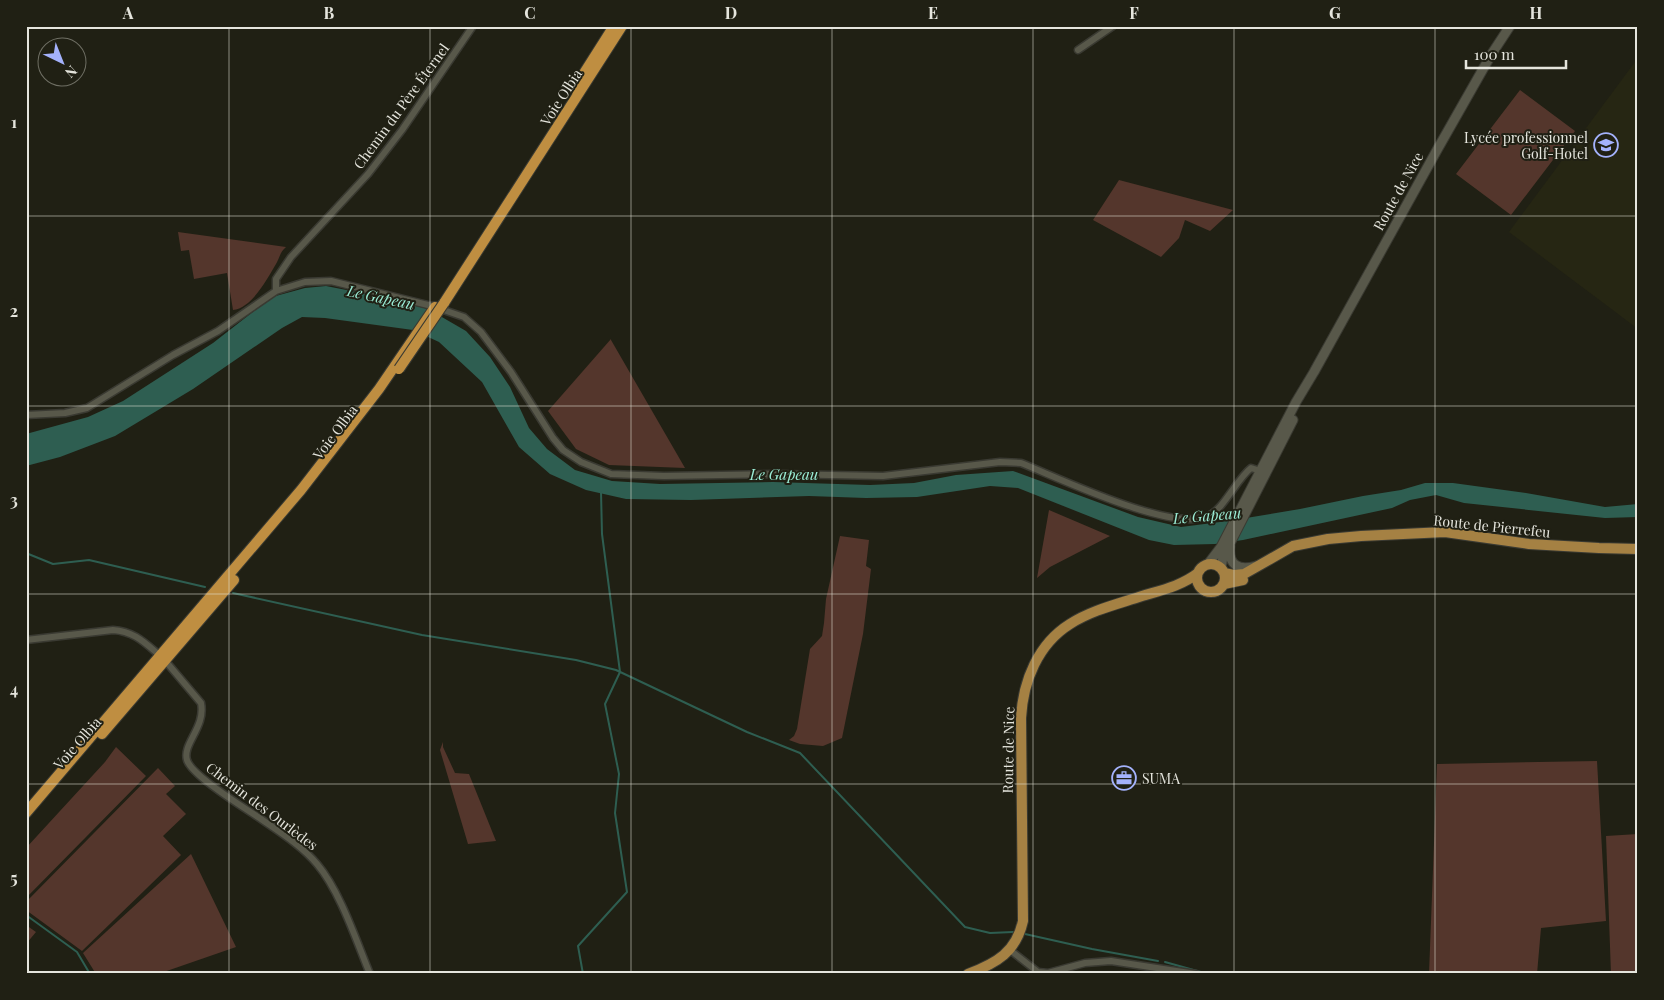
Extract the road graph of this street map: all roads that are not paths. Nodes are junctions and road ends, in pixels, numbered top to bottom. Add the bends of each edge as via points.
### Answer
1 (473, 26) edge
2 (614, 26) edge
3 (622, 26) edge
4 (1113, 26) edge
5 (1510, 26) edge
6 (1078, 50) dead end
7 (276, 290) junction
8 (442, 302) junction
9 (396, 368) junction
10 (1314, 372) junction
11 (26, 415) edge
12 (1262, 471) junction
13 (1246, 508) junction
14 (1314, 542) junction
15 (1230, 546) junction
16 (1638, 548) edge
17 (1208, 564) junction
18 (1259, 565) junction
19 (1223, 570) junction
20 (1198, 573) junction
21 (1224, 584) junction
22 (1201, 587) junction
23 (1173, 588) junction
24 (26, 640) edge
25 (157, 653) dead end
26 (168, 664) dead end
27 (26, 813) edge
28 (26, 822) edge
29 (1010, 950) junction
30 (370, 974) edge
31 (968, 974) edge
32 (1196, 974) edge

1 - 7 street, Chemin du Père Éternel via 368,174 291,257 276,279
2 - 8 highway, Voie Olbia
3 - 8 highway, Voie Olbia
4 - 6 street
5 - 10 main road, Route de Nice
7 - 11 street via 218,332 173,355 87,408
7 - 12 street via 305,282 332,281 464,317 481,332 511,372 563,450 581,462 610,474 883,476 1000,462 1021,463 1138,510 1191,520 1208,517 1251,468
8 - 9 highway, Voie Olbia
9 - 27 highway, Voie Olbia via 274,524
9 - 28 highway, Voie Olbia via 328,465 273,533
10 - 12 main road
10 - 13 main road
12 - 13 main road
13 - 15 main road
13 - 17 main road
14 - 16 main road, Route de Pierrefeu via 1445,532 1520,544
14 - 18 main road via 1293,546
14 - 21 main road via 1248,578
15 - 18 main road via 1231,560 1235,564 1242,568
15 - 19 main road via 1223,557
17 - 19 main road via 1215,564
17 - 20 main road
18 - 19 main road via 1238,576
19 - 21 main road
20 - 22 main road
20 - 23 main road
21 - 22 main road via 1214,591
22 - 23 main road
23 - 29 main road, Route de Nice via 1100,610 1070,624 1035,662 1025,689 1021,718 1023,921 1021,933
24 - 25 street via 122,630 132,633
26 - 30 street, Chemin des Ourlèdes via 201,703 203,711 187,751 186,759 190,766 317,863 333,887
29 - 31 main road, Route de Nice via 991,964
29 - 32 street via 1038,972 1112,961

